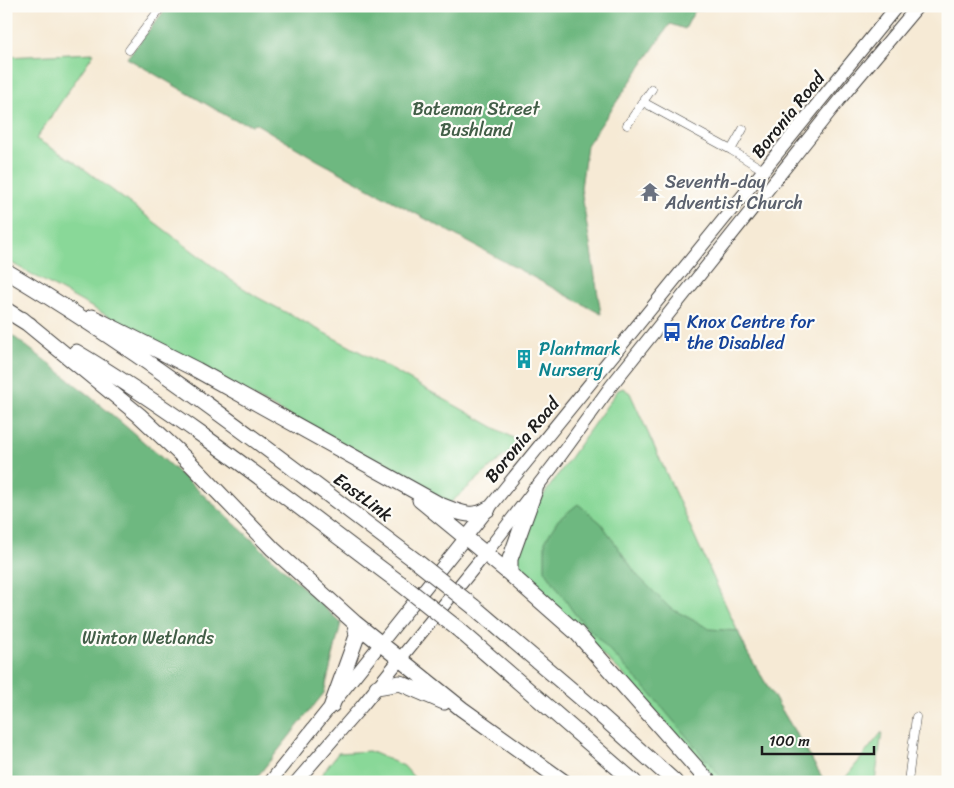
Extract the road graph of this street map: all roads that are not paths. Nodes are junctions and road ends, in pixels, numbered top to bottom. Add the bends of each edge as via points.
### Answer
1 (162, 6) edge
2 (897, 6) edge
3 (918, 6) edge
4 (128, 50) dead end
5 (652, 89) dead end
6 (643, 102) junction
7 (627, 124) dead end
8 (743, 129) dead end
9 (730, 150) junction
10 (765, 172) junction
11 (6, 271) edge
12 (673, 281) junction
13 (692, 285) junction
14 (50, 297) junction
15 (6, 310) edge
16 (22, 319) junction
17 (607, 364) junction
18 (620, 375) junction
19 (579, 430) junction
20 (548, 437) junction
21 (408, 488) junction
22 (535, 490) junction
23 (488, 509) junction
24 (465, 538) junction
25 (485, 554) junction
26 (510, 574) junction
27 (355, 623) junction
28 (380, 644) junction
29 (400, 659) junction
30 (377, 687) junction
31 (332, 705) junction
32 (462, 709) junction
33 (916, 717) dead end
34 (270, 782) edge
35 (296, 782) edge
36 (564, 782) edge
37 (634, 782) edge
38 (674, 782) edge
39 (709, 782) edge
40 (908, 782) edge

1 - 4 street
2 - 10 main road, Boronia Road
3 - 13 main road, Boronia Road
5 - 6 street
6 - 7 street
6 - 9 street
8 - 9 street
9 - 10 street
10 - 12 main road, Boronia Road
11 - 14 highway, EastLink
12 - 13 main road
12 - 17 main road, Boronia Road
13 - 18 main road, Boronia Road
14 - 21 highway via 197,370
14 - 38 highway, EastLink, bridge via 205,404 416,561 588,704
15 - 16 highway
16 - 27 highway via 139,415 273,549
16 - 37 highway, bridge via 114,375 215,444 400,583 458,629
17 - 18 main road
17 - 20 main road, Boronia Road
18 - 19 main road, Boronia Road
19 - 20 main road via 558,440
19 - 22 main road, Boronia Road
20 - 23 main road, Boronia Road
21 - 23 highway via 466,514
21 - 24 highway
22 - 25 main road, Boronia Road
22 - 26 highway via 510,559
23 - 24 main road, Boronia Road
24 - 25 highway
24 - 28 main road, Boronia Road
25 - 26 highway
25 - 29 main road, Boronia Road
26 - 39 highway via 577,633
27 - 28 highway
27 - 31 highway via 357,636
28 - 29 highway
28 - 31 main road, Boronia Road
29 - 30 main road, Boronia Road
29 - 32 highway
30 - 32 highway via 400,683
30 - 35 main road, Boronia Road
31 - 34 main road, Boronia Road
32 - 36 highway
33 - 40 street

